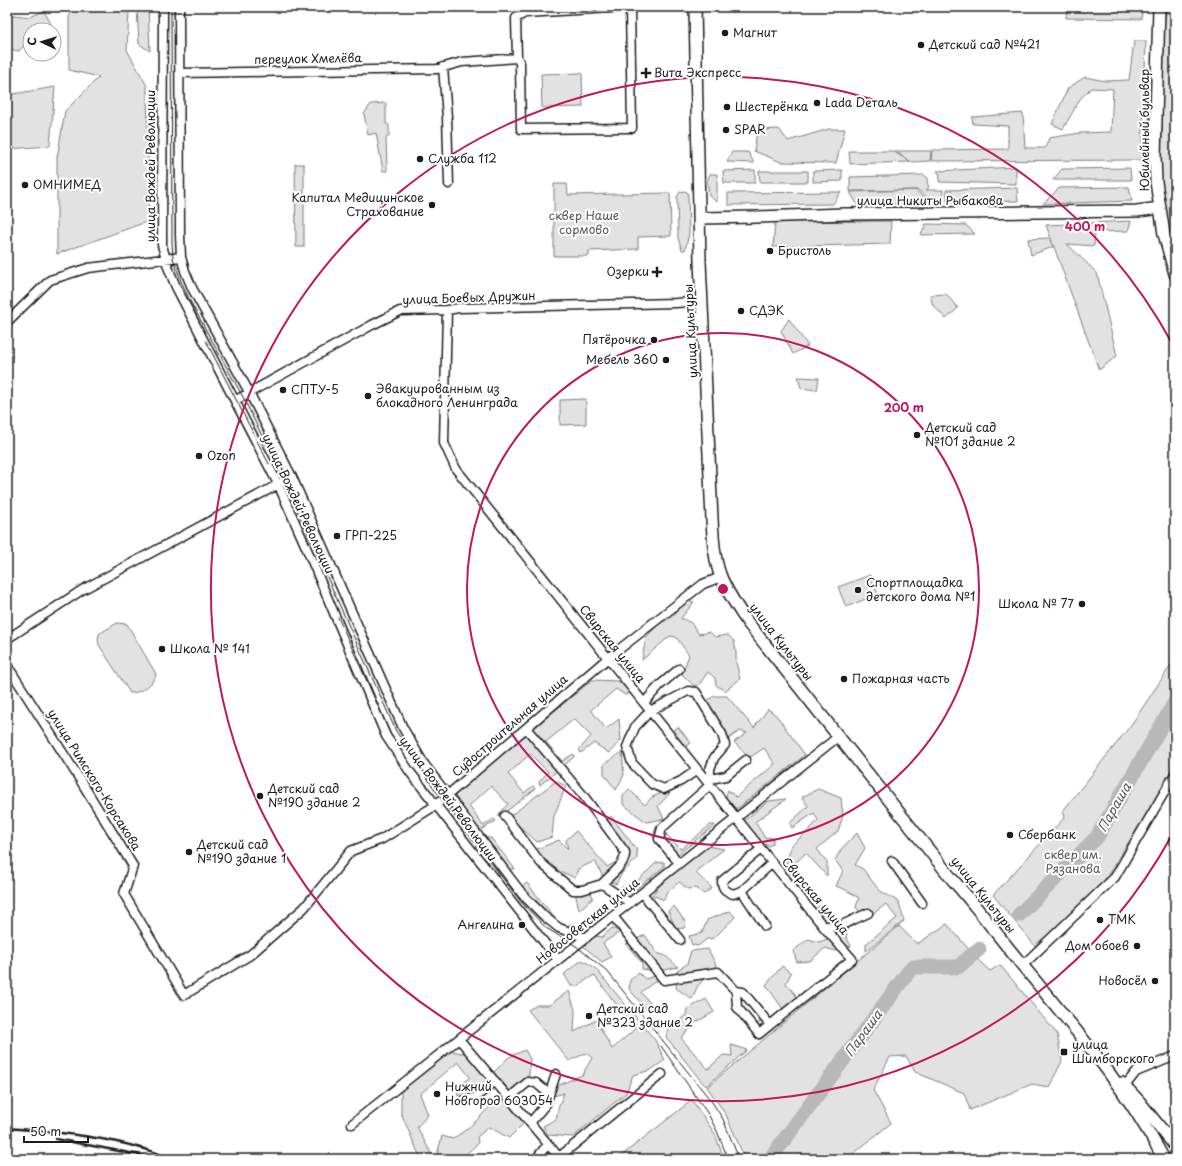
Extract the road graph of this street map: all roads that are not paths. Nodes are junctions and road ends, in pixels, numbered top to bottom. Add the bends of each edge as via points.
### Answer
1 (163, 7) edge
2 (179, 7) edge
3 (630, 7) edge
4 (694, 7) edge
5 (1160, 7) edge
6 (517, 58) junction
7 (440, 68) junction
8 (180, 73) junction
9 (449, 184) dead end
10 (1160, 208) junction
11 (700, 218) junction
12 (181, 257) junction
13 (165, 258) junction
14 (1175, 274) edge
15 (702, 300) junction
16 (447, 310) junction
17 (7, 322) edge
18 (250, 392) junction
19 (236, 400) junction
20 (292, 477) junction
21 (278, 484) junction
22 (721, 577) junction
23 (7, 639) edge
24 (608, 658) junction
25 (7, 665) edge
26 (679, 669) dead end
27 (644, 703) junction
28 (650, 711) junction
29 (526, 728) junction
30 (839, 736) junction
31 (746, 760) dead end
32 (698, 770) junction
33 (1175, 774) edge
34 (710, 782) junction
35 (447, 796) junction
36 (436, 805) junction
37 (505, 816) dead end
38 (736, 818) junction
39 (761, 849) junction
40 (892, 862) dead end
41 (679, 863) junction
42 (772, 863) junction
43 (602, 884) junction
44 (742, 891) junction
45 (642, 893) junction
46 (630, 903) junction
47 (922, 903) dead end
48 (868, 913) dead end
49 (613, 916) junction
50 (765, 926) dead end
51 (823, 926) junction
52 (586, 938) junction
53 (680, 940) dead end
54 (558, 960) junction
55 (1023, 965) junction
56 (736, 991) junction
57 (184, 995) joint
58 (770, 1025) junction
59 (459, 1039) junction
60 (1175, 1056) edge
61 (1108, 1071) junction
62 (556, 1074) dead end
63 (662, 1074) dead end
64 (495, 1081) junction
65 (1125, 1086) junction
66 (549, 1094) junction
67 (509, 1098) junction
68 (465, 1100) dead end
69 (530, 1123) junction
70 (352, 1124) dead end
71 (548, 1144) junction
72 (1175, 1146) edge
73 (536, 1159) edge
74 (1164, 1159) edge

1 - 13 street, улица Вождей Революции via 162,245
2 - 8 street, улица Вождей Революции
3 - 6 street via 525,13 516,18
3 - 6 street via 632,128 521,129 520,63
4 - 11 main road, улица Культуры
5 - 10 main road, Юбилейный бульвар via 1155,156
6 - 7 street, переулок Хмелёва via 462,62
7 - 8 street, переулок Хмелёва
7 - 9 street via 447,117
8 - 12 street, улица Вождей Революции
10 - 11 main road, улица Никиты Рыбакова via 1137,212 845,214
10 - 14 main road, Юбилейный бульвар
11 - 15 main road, улица Культуры
12 - 13 street
12 - 18 street, улица Вождей Революции via 192,288
13 - 17 street via 88,268 50,280
13 - 19 street, улица Вождей Революции via 170,274
15 - 16 street, улица Боевых Дружин
15 - 22 main road, улица Культуры via 712,528
16 - 18 street, улица Боевых Дружин via 400,311
16 - 24 street, Свирская улица via 444,443 456,469
18 - 19 street, улица Боевых Дружин
18 - 20 street, улица Вождей Революции
19 - 21 street, улица Вождей Революции
20 - 21 street
20 - 35 street, улица Вождей Революции via 403,728
21 - 23 street via 82,590
21 - 36 street, улица Вождей Революции via 386,736
22 - 24 street, Судостроительная улица via 703,584
22 - 30 main road, улица Культуры via 748,623
24 - 27 street, Свирская улица
24 - 29 street, Судостроительная улица
25 - 57 street, улица Римского-Корсакова via 133,866 124,894
26 - 27 street
27 - 28 street, Свирская улица
28 - 32 street, Свирская улица
28 - 32 street via 635,727 627,747 632,763 652,784 664,789
28 - 34 street via 688,691 696,692 722,734 725,745 714,758 710,769
29 - 35 street, Судостроительная улица
29 - 43 street via 583,795 625,852 626,857 622,864
30 - 38 street, Новосоветская улица
30 - 55 main road, улица Культуры
31 - 34 street via 726,776
32 - 34 street, Свирская улица
33 - 55 street via 1115,877
34 - 38 street, Свирская улица
34 - 41 street via 662,828 660,839
35 - 36 street, Судостроительная улица
35 - 52 street, улица Вождей Революции via 523,895 544,917 559,928
36 - 54 street, улица Вождей Революции
36 - 57 street, Судостроительная улица via 382,839 351,851 304,908 250,955
37 - 43 street via 541,863 573,890
38 - 39 street, Свирская улица
38 - 41 street, Новосоветская улица
39 - 42 street, Свирская улица
39 - 44 street via 722,881 725,890 733,894
40 - 47 street
41 - 45 street, Новосоветская улица
42 - 44 street
42 - 51 street, Свирская улица
43 - 46 street
44 - 50 street
45 - 46 street, Новосоветская улица
45 - 53 street
46 - 49 street, Новосоветская улица
48 - 51 street via 840,926
49 - 52 street, Новосоветская улица
49 - 56 street via 664,980 718,972
51 - 58 street, Свирская улица via 852,959
52 - 54 street, Новосоветская улица
54 - 59 street, Новосоветская улица
55 - 61 main road, улица Культуры
56 - 58 street via 743,992
56 - 58 street via 738,1007 759,1034
59 - 64 street
59 - 70 street, Новосоветская улица
60 - 65 street via 1136,1072
61 - 65 main road, улица Культуры
61 - 74 main road, улица Культуры
62 - 66 street
63 - 71 street via 558,1157
64 - 67 street
64 - 68 street via 476,1097
65 - 72 main road, улица Культуры
66 - 67 street via 536,1083 528,1082
66 - 69 street via 546,1104
67 - 69 street
69 - 71 street
71 - 73 street

